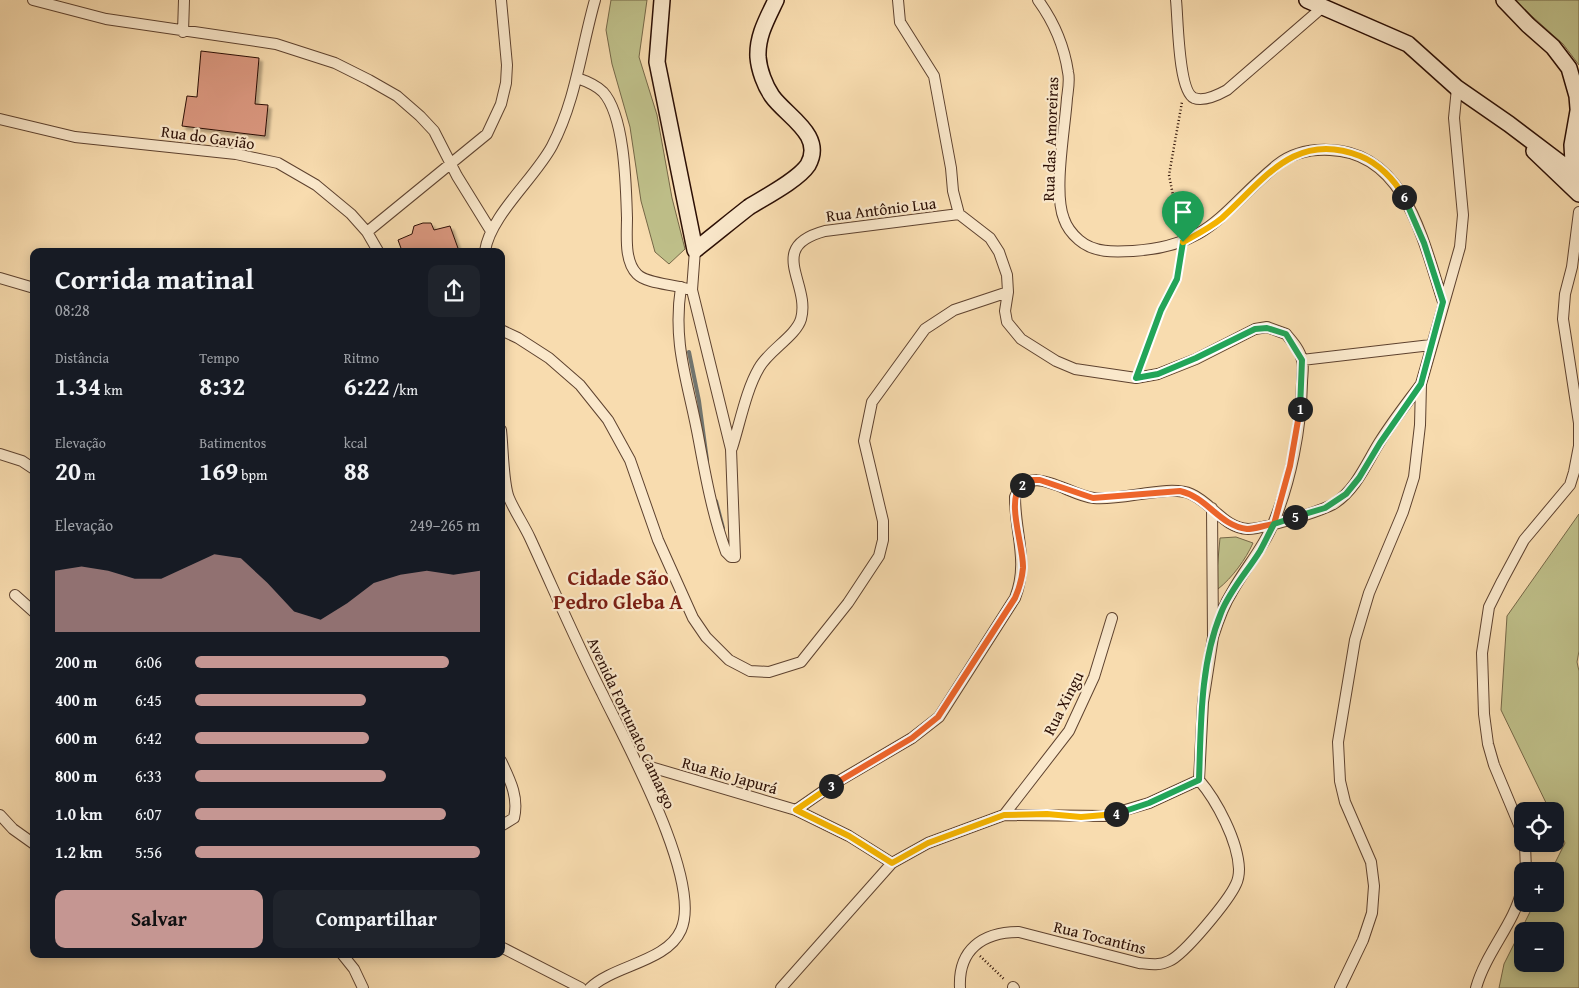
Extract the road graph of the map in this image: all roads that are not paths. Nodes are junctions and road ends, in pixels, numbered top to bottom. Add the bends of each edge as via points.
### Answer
1 (33, 0) edge
2 (184, 0) edge
3 (501, 0) edge
4 (595, 0) edge
5 (662, 0) edge
6 (776, 0) edge
7 (898, 0) edge
8 (1038, 0) edge
9 (1176, 0) edge
10 (1307, 0) edge
11 (1504, 0) edge
12 (1324, 6) junction
13 (183, 32) junction
14 (577, 78) junction
15 (1457, 88) junction
16 (1579, 116) edge
17 (0, 119) edge
18 (1509, 124) junction
19 (1573, 137) junction
20 (1540, 147) junction
21 (450, 162) junction
22 (1576, 183) edge
23 (1579, 212) edge
24 (960, 214) junction
25 (491, 231) junction
26 (368, 232) junction
27 (1183, 242) junction
28 (376, 248) edge
29 (486, 248) edge
30 (696, 250) junction
31 (1575, 266) edge
32 (0, 278) edge
33 (30, 287) edge
34 (681, 287) junction
35 (692, 290) junction
36 (1008, 292) junction
37 (1443, 302) junction
38 (505, 332) edge
39 (1431, 345) junction
40 (1302, 360) junction
41 (1136, 378) junction
42 (1421, 384) junction
43 (731, 449) junction
44 (0, 454) edge
45 (30, 466) edge
46 (505, 492) edge
47 (1212, 508) junction
48 (1274, 524) junction
49 (15, 595) dead end
50 (30, 608) edge
51 (1112, 618) dead end
52 (1213, 637) junction
53 (637, 763) junction
54 (505, 770) edge
55 (1199, 780) junction
56 (796, 810) junction
57 (1514, 813) edge
58 (0, 815) edge
59 (1004, 815) junction
60 (505, 824) edge
61 (30, 841) edge
62 (892, 863) junction
63 (1514, 911) edge
64 (505, 949) edge
65 (345, 958) edge
66 (363, 988) edge
67 (580, 988) edge
68 (590, 988) edge
69 (781, 988) edge
70 (960, 988) edge
71 (1340, 988) edge
72 (1476, 988) edge

1 - 13 street via 106,19
2 - 13 street
3 - 21 street via 506,65 501,104 487,134 474,147
4 - 14 street
5 - 30 street via 657,62
6 - 30 street via 759,43 761,73 772,97 809,136 810,158 802,172 748,208
7 - 24 street via 900,22 934,76 953,191
8 - 27 street, Rua das Amoreiras via 1061,40 1069,74 1060,185 1063,217 1070,232 1091,248 1113,252 1151,250
9 - 12 street via 1185,88 1193,98 1216,96 1227,90
10 - 12 street
11 - 16 street via 1553,47 1569,68
12 - 15 street via 1408,44
13 - 21 street via 276,44 335,63 397,96 434,131
14 - 25 street via 552,146
14 - 34 street via 604,93 616,120 622,142 632,268 645,278
15 - 18 street
15 - 37 street via 1454,118 1462,232
16 - 19 street
17 - 26 street, Rua do Gavião via 75,137 236,154 278,163 316,185
18 - 20 street
18 - 22 street via 1548,166
19 - 20 street via 1556,148
19 - 22 street
20 - 22 street
21 - 25 street
21 - 26 street
23 - 31 street
24 - 36 street via 990,238 999,252 1007,275
24 - 43 street, Rua Antônio Lua via 825,231 813,234 797,245 793,264 802,302 800,322 758,368
25 - 29 street
26 - 28 street, Rua do Gavião
27 - 37 street, Rua das Amoreiras via 1221,218 1294,154 1346,150 1385,172 1403,194 1424,243
27 - 41 lane via 1177,279 1161,310
30 - 35 street
31 - 57 street via 1564,294 1563,319 1579,423 1574,472 1570,485 1524,540 1502,581 1489,607 1482,652 1488,744
32 - 33 street
34 - 35 street
34 - 43 street via 677,335 709,496 722,541 731,557 735,557
35 - 43 street
36 - 38 street via 954,310 924,329 872,402 864,441 883,521 883,540 878,556 848,603 800,662 769,672 750,671 729,660 706,637 693,618 658,540 630,460 608,420 580,385 555,364
36 - 41 street via 1008,322 1020,340 1075,368
37 - 39 street
39 - 40 street
39 - 42 street
40 - 41 street via 1286,334 1267,328 1255,329 1158,374
40 - 48 street via 1297,433
42 - 48 street via 1346,494 1325,508
42 - 71 street via 1414,477 1358,630 1338,742 1340,781 1345,802 1371,862 1374,886 1369,922
44 - 45 street
46 - 53 street, Avenida Fortunato Camargo
47 - 48 street via 1219,516 1239,527 1248,529
47 - 52 street
47 - 56 street via 1191,493 1180,491 1093,498 1040,480 1025,482 1015,497 1023,568 1020,587 947,707 926,729
48 - 52 street via 1260,551 1232,590
49 - 50 street
51 - 59 street, Rua Xingu via 1094,677 1069,732
52 - 55 street via 1203,702
53 - 56 street, Rua Rio Japurá
53 - 68 street, Avenida Fortunato Camargo via 682,880 685,918 673,943
54 - 60 street via 516,803 514,818
55 - 59 street via 1149,803 1105,816
55 - 70 street, Rua Tocantins via 1209,792 1233,840 1237,852 1238,882 1174,958 1155,965 1139,963 1019,932 1006,932 981,940 971,948 959,974
56 - 62 street, Rua Rio Japurá via 849,836
58 - 61 street via 13,830
59 - 62 street via 928,843
62 - 69 street
63 - 72 street via 1490,953
64 - 67 street
65 - 66 street

